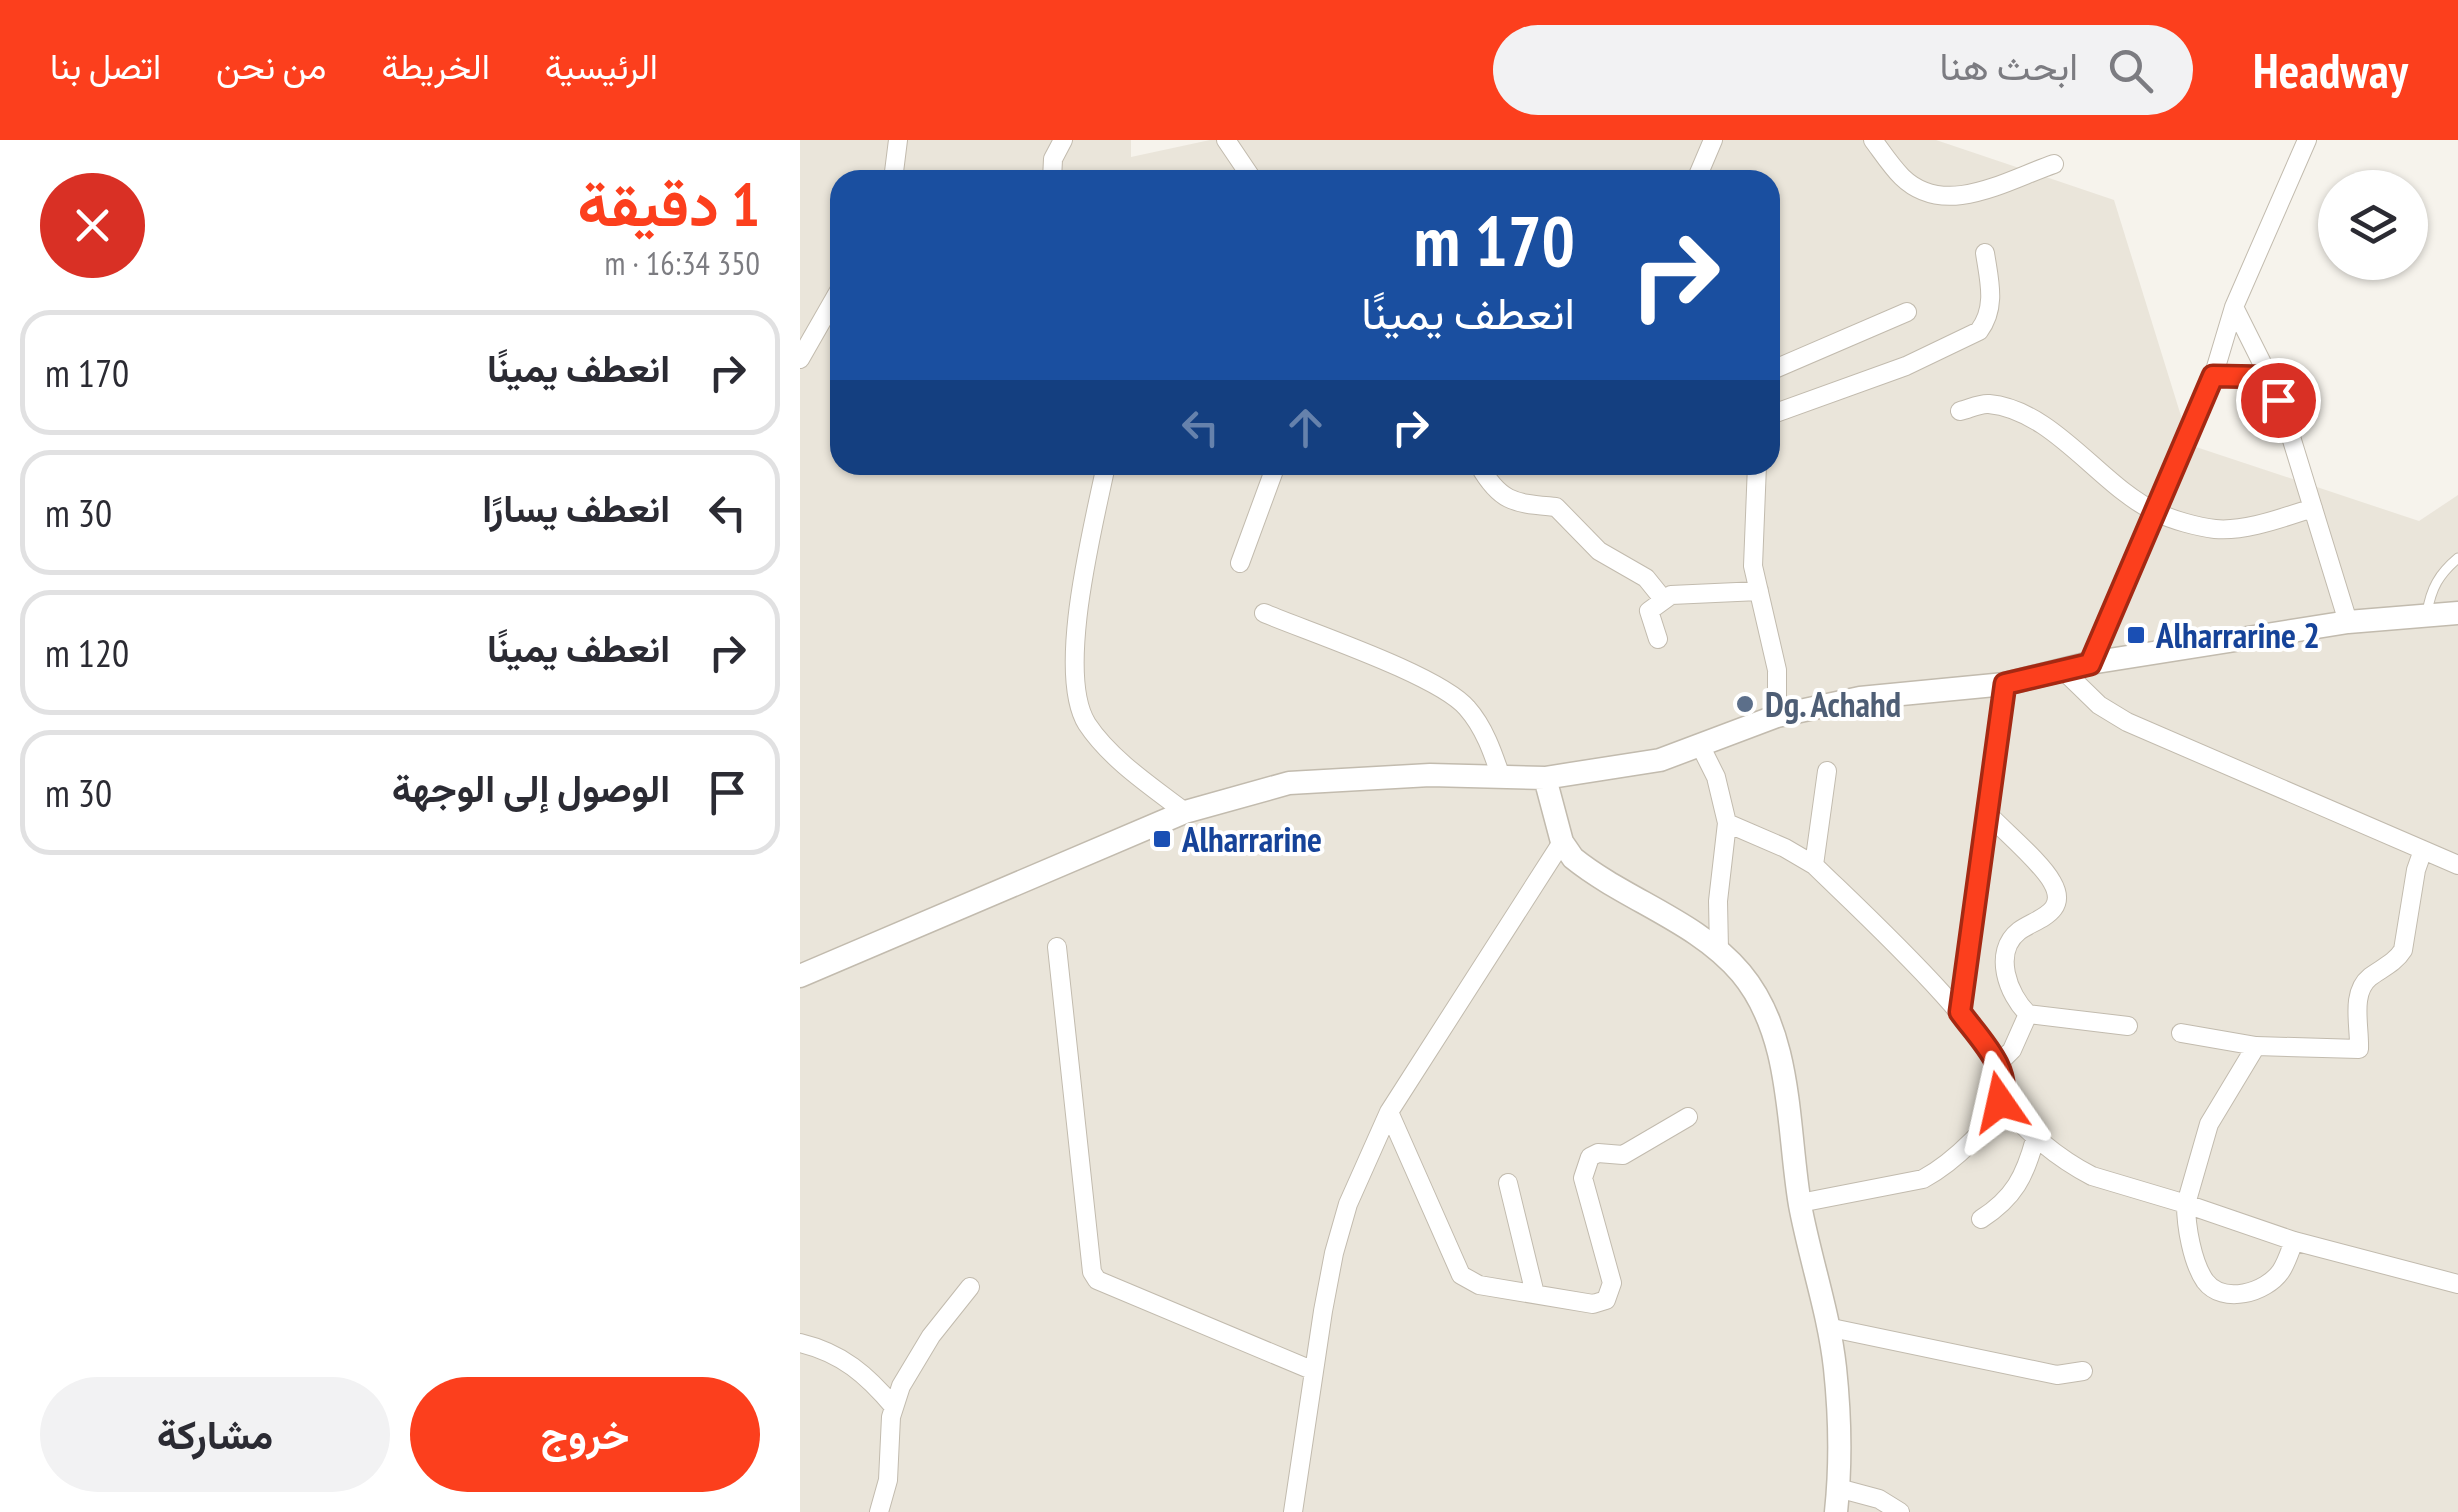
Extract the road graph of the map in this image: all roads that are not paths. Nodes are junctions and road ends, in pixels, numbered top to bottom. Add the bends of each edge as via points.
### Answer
1 (898, 140) edge
2 (1063, 140) edge
3 (1226, 140) edge
4 (1713, 140) edge
5 (1873, 140) edge
6 (2307, 140) edge
7 (2054, 164) dead end
8 (894, 170) edge
9 (1052, 170) edge
10 (1246, 170) edge
11 (1700, 170) edge
12 (1985, 253) dead end
13 (830, 307) edge
14 (2234, 307) junction
15 (1907, 312) dead end
16 (800, 359) edge
17 (1780, 367) edge
18 (2213, 376) junction
19 (2269, 377) junction
20 (1780, 411) edge
21 (1960, 411) dead end
22 (1104, 475) edge
23 (1272, 475) edge
24 (1485, 475) edge
25 (1757, 475) edge
26 (2313, 508) junction
27 (2156, 512) junction
28 (2458, 558) edge
29 (1240, 563) dead end
30 (1760, 591) junction
31 (1663, 599) junction
32 (1264, 613) dead end
33 (2458, 613) edge
34 (2426, 616) junction
35 (2348, 622) junction
36 (1658, 639) dead end
37 (2090, 664) junction
38 (2063, 670) junction
39 (2005, 684) junction
40 (1777, 716) junction
41 (1701, 747) junction
42 (1827, 771) dead end
43 (1501, 777) junction
44 (1545, 778) junction
45 (1185, 812) junction
46 (1988, 814) junction
47 (1727, 823) junction
48 (1562, 842) junction
49 (2424, 850) junction
50 (1814, 865) junction
51 (2458, 865) edge
52 (1058, 948) dead end
53 (1719, 950) junction
54 (800, 976) edge
55 (1960, 1012) junction
56 (2028, 1014) junction
57 (2128, 1026) dead end
58 (2181, 1033) dead end
59 (2256, 1046) junction
60 (1997, 1065) junction
61 (2000, 1102) junction
62 (1389, 1112) junction
63 (1688, 1117) dead end
64 (2035, 1139) junction
65 (1508, 1184) dead end
66 (1800, 1203) junction
67 (2186, 1204) junction
68 (1981, 1219) dead end
69 (2294, 1242) junction
70 (2458, 1284) edge
71 (970, 1287) dead end
72 (1535, 1294) junction
73 (1827, 1327) junction
74 (800, 1344) edge
75 (1314, 1371) junction
76 (2083, 1371) dead end
77 (894, 1407) junction
78 (1838, 1488) junction
79 (880, 1512) edge
80 (1294, 1512) edge
81 (1836, 1512) edge
82 (1900, 1512) edge

1 - 8 street
2 - 9 street
3 - 10 street
4 - 11 street
5 - 7 street via 1903,178 1945,198
6 - 14 street
12 - 20 street via 1991,302 1979,330 1906,366
13 - 16 street
14 - 18 street
14 - 19 street
15 - 17 street
18 - 19 street
18 - 27 street
19 - 26 street
21 - 27 street via 1987,404 2018,412
22 - 45 street via 1078,618 1075,688 1084,720 1101,742
23 - 29 street
24 - 31 street via 1508,500 1556,507 1598,551 1646,578
25 - 30 street via 1754,566
26 - 27 street via 2217,529
26 - 35 street
27 - 37 street
28 - 34 lane via 2441,572
30 - 31 street
30 - 40 street via 1777,670
31 - 36 street via 1649,611
32 - 43 street via 1457,700 1492,748
33 - 34 street
34 - 35 street
35 - 37 street
37 - 38 street
38 - 39 street
38 - 49 street via 2128,722
39 - 40 street via 1860,698
39 - 46 street
40 - 41 street
41 - 44 street
41 - 47 street
42 - 50 street
43 - 44 street
43 - 45 street via 1430,774 1289,784
44 - 48 street
45 - 54 street
46 - 55 street
46 - 56 street via 2054,884 2050,916 2016,932 2005,954 2013,994
47 - 50 street
47 - 53 street
48 - 53 street via 1586,869
48 - 62 street
49 - 51 street
49 - 59 street via 2403,950 2358,995 2359,1049
50 - 55 street
52 - 75 street via 1096,1280
53 - 66 street via 1759,998 1772,1028
55 - 60 street
56 - 57 street
56 - 60 street via 2012,1050
58 - 59 street
59 - 67 street via 2209,1124
60 - 61 street via 2005,1087
61 - 64 street
61 - 66 street via 1958,1154 1923,1179
62 - 72 street via 1461,1275
62 - 75 street via 1348,1204
63 - 72 street via 1623,1155 1598,1153 1584,1167 1612,1283 1606,1300 1593,1304
64 - 67 street via 2092,1176
64 - 68 street via 2018,1188
65 - 72 street
66 - 73 street
67 - 69 street
67 - 69 street via 2196,1262 2206,1283 2224,1293 2264,1287
69 - 70 street
71 - 77 street via 914,1362
73 - 76 street via 2057,1375
73 - 78 street via 1835,1365
74 - 77 street via 854,1366
75 - 80 street
77 - 79 street
78 - 81 street
78 - 82 street

